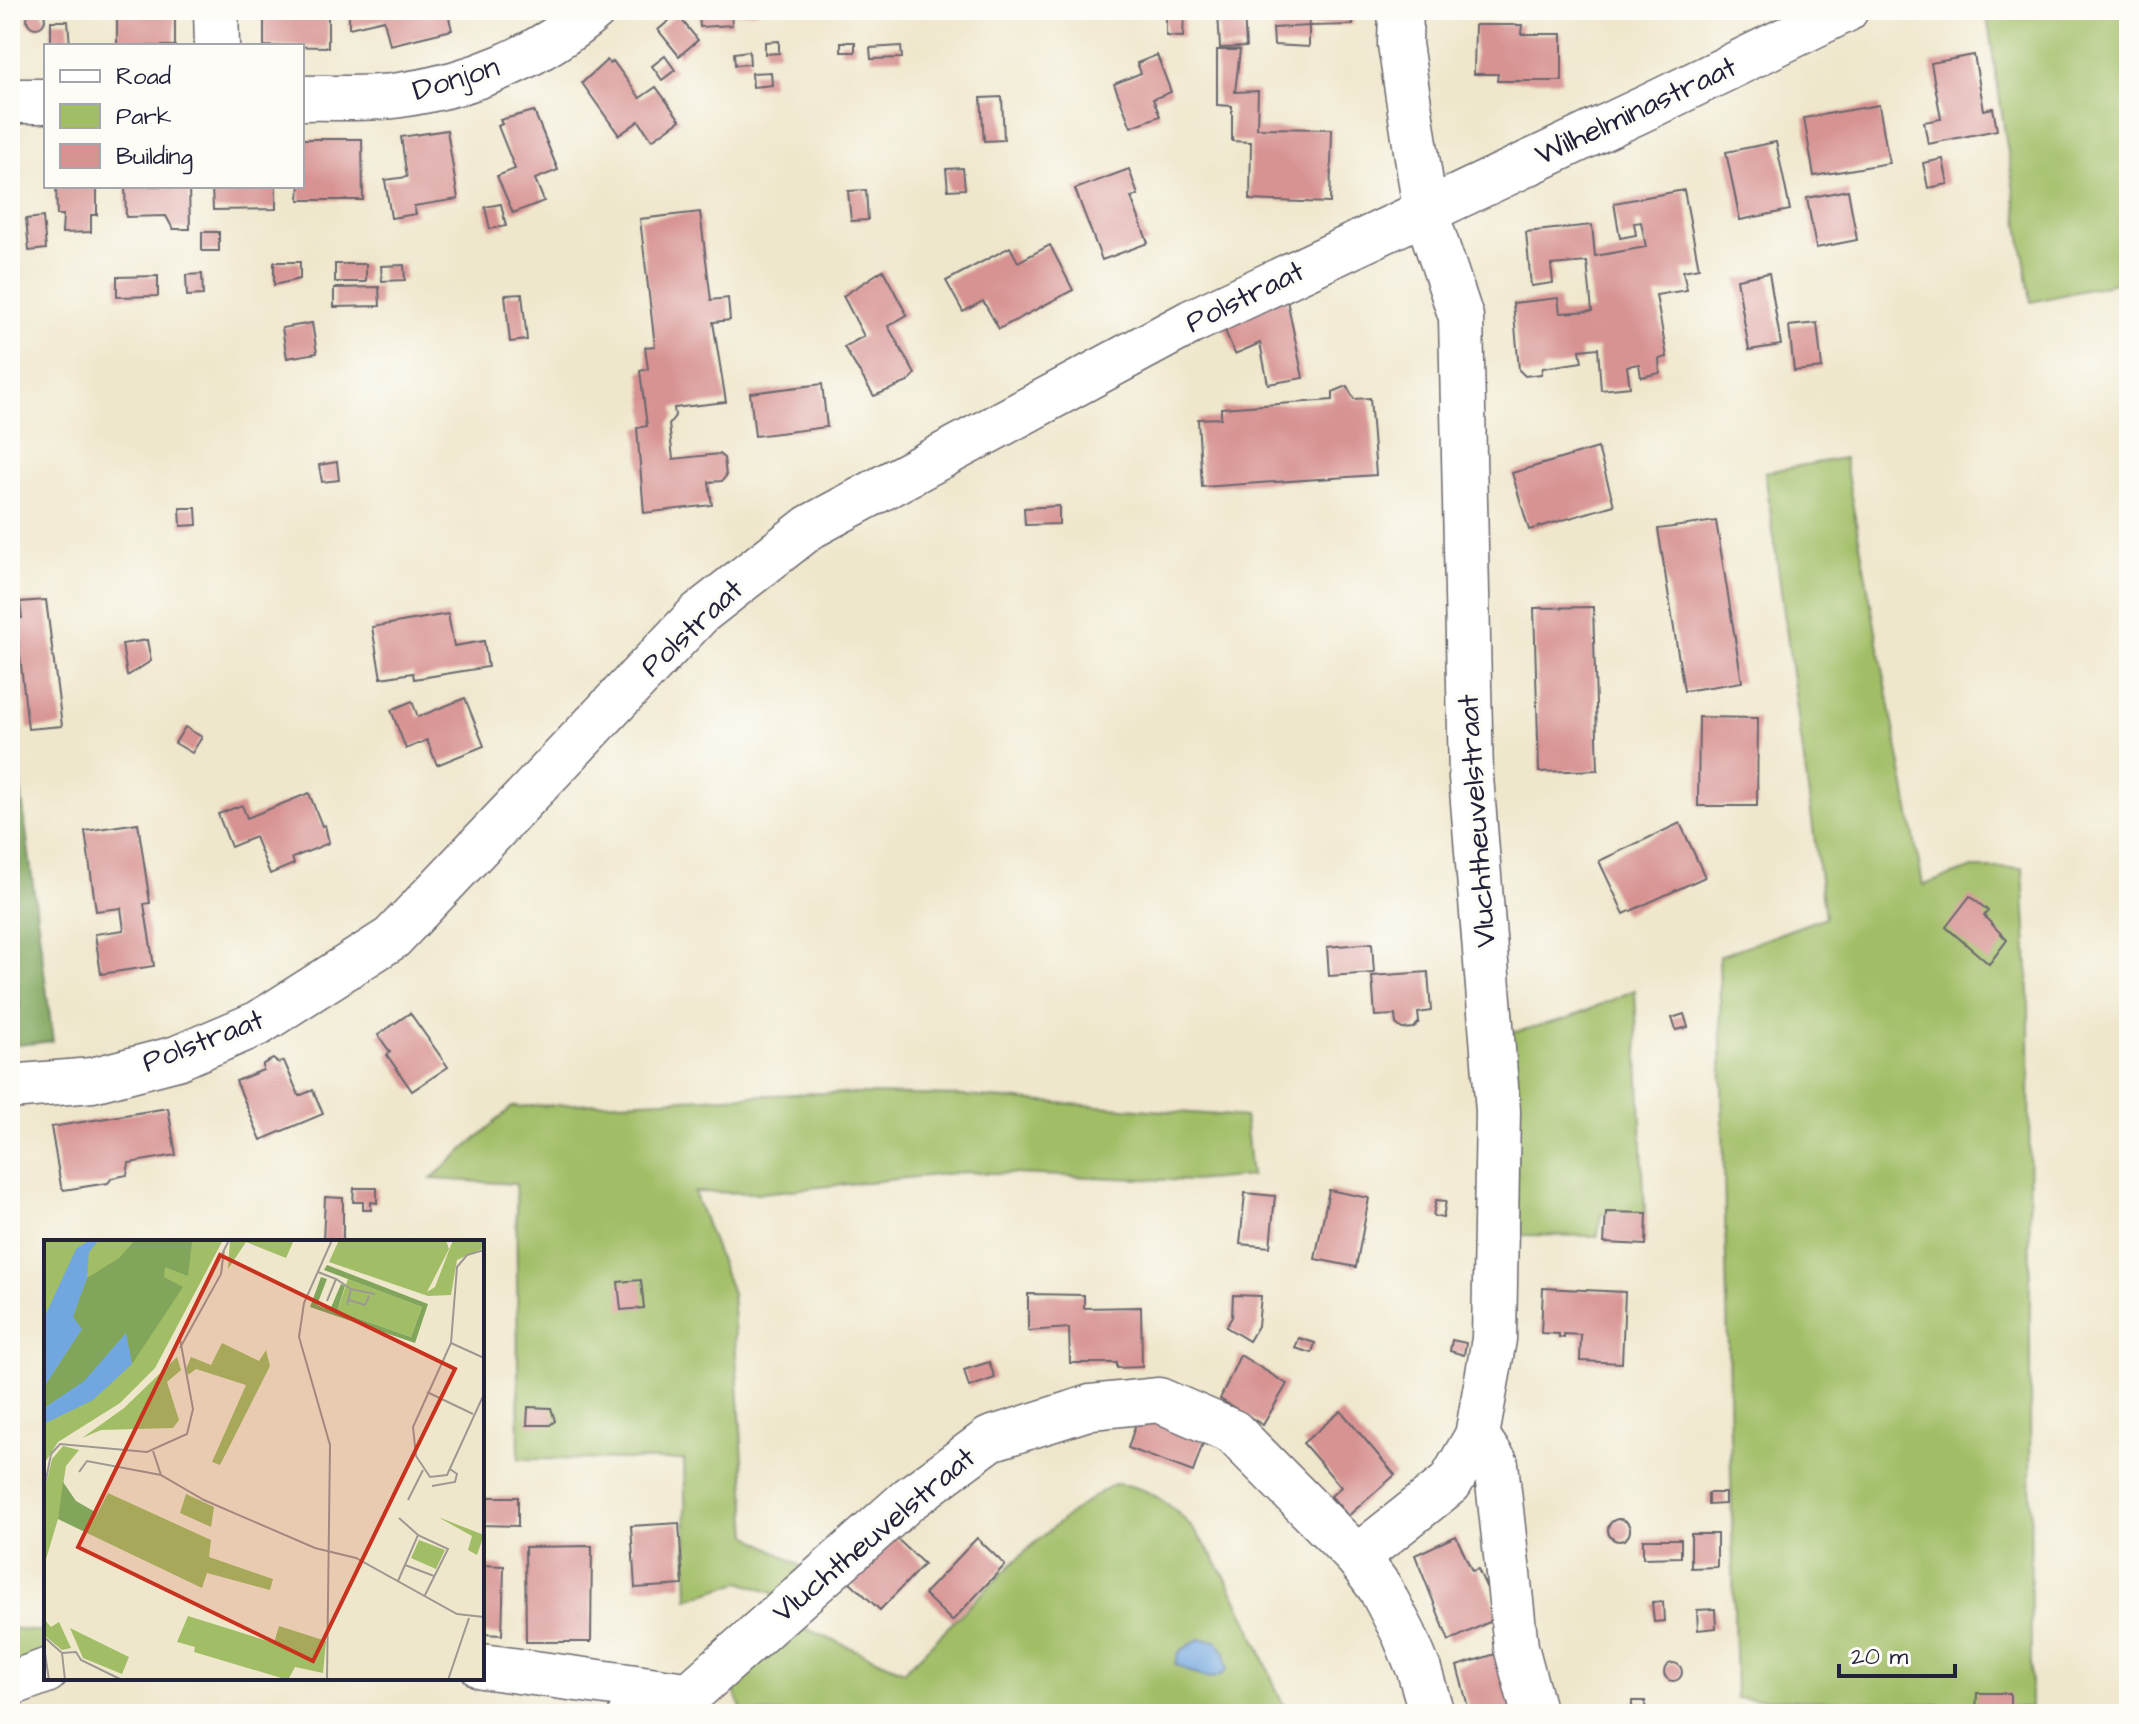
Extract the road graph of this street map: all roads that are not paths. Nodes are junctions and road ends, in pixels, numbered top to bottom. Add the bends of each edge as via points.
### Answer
1 (216, 10) edge
2 (594, 10) edge
3 (1401, 10) edge
4 (1846, 10) edge
5 (217, 44) edge
6 (304, 98) edge
7 (10, 101) edge
8 (44, 101) edge
9 (1425, 210) junction
10 (10, 1087) edge
11 (1477, 1436) junction
12 (1357, 1557) junction
13 (484, 1666) edge
14 (44, 1672) edge
15 (10, 1684) edge
16 (689, 1695) junction
17 (631, 1714) edge
18 (1432, 1714) edge
19 (1534, 1714) edge

1 - 5 street
2 - 6 street, Donjon via 538,51 465,82 399,95
3 - 9 street, Vluchtheuvelstraat via 1400,44
4 - 9 street, Wilhelminastraat
7 - 8 street
9 - 10 street, Polstraat via 1191,322 810,527 700,613 392,938 259,1023 177,1058 107,1076
9 - 11 street, Vluchtheuvelstraat via 1461,317 1471,777 1498,1111 1494,1339
11 - 12 street, Vluchtheuvelstraat via 1450,1483
11 - 19 street via 1496,1464 1516,1647
12 - 16 street, Vluchtheuvelstraat via 1233,1432 1159,1400 1091,1407 990,1439 909,1499
12 - 18 street, Vluchtheuvelstraat via 1404,1634
13 - 16 street
14 - 15 street
16 - 17 street

